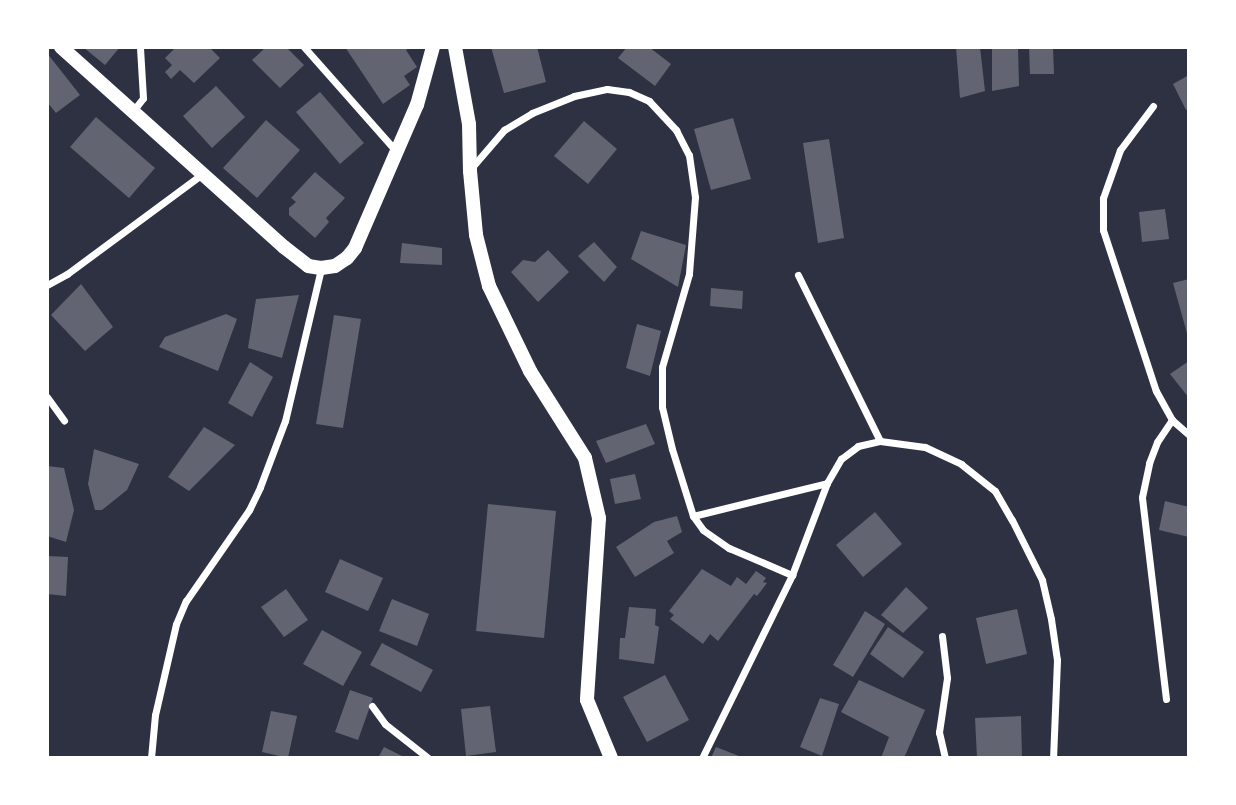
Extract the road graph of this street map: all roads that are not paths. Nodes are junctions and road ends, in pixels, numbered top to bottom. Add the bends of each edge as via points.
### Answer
1 (61, 47) edge
2 (140, 47) edge
3 (304, 47) edge
4 (433, 47) edge
5 (455, 47) edge
6 (1153, 106) dead end
7 (133, 111) junction
8 (397, 152) junction
9 (470, 171) junction
10 (202, 174) junction
11 (321, 268) junction
12 (798, 275) dead end
13 (47, 285) edge
14 (47, 397) edge
15 (64, 420) dead end
16 (1172, 420) junction
17 (1189, 435) edge
18 (880, 441) junction
19 (827, 483) junction
20 (693, 516) junction
21 (792, 575) junction
22 (942, 636) dead end
23 (1166, 699) dead end
24 (372, 706) dead end
25 (151, 758) edge
26 (428, 758) edge
27 (611, 758) edge
28 (702, 758) edge
29 (945, 758) edge
30 (1053, 758) edge

1 - 7 main road
2 - 7 street via 143,98
3 - 8 street
4 - 8 main road via 426,79
5 - 9 main road via 469,124
6 - 16 street via 1120,150 1103,198 1104,230 1156,391
7 - 10 main road
8 - 11 main road via 355,248 335,266
9 - 20 street via 504,130 532,113 607,89 649,101 676,130 689,155 694,235 689,274 662,367 662,407
9 - 27 main road via 476,235 489,286 530,371 585,458 599,518 587,700
10 - 11 main road via 295,257
10 - 13 street
11 - 25 street via 285,421 260,488 186,601 176,624 155,715
12 - 18 street
14 - 15 street
16 - 17 street
16 - 23 street via 1157,442 1142,497
18 - 19 street via 858,446 841,459
18 - 30 street via 925,447 961,464 995,491 1012,520 1042,580 1051,620 1058,671
19 - 20 street
19 - 21 street
20 - 21 street via 703,530 729,548
21 - 28 street
22 - 29 street via 947,678 939,733
24 - 26 street via 385,724

